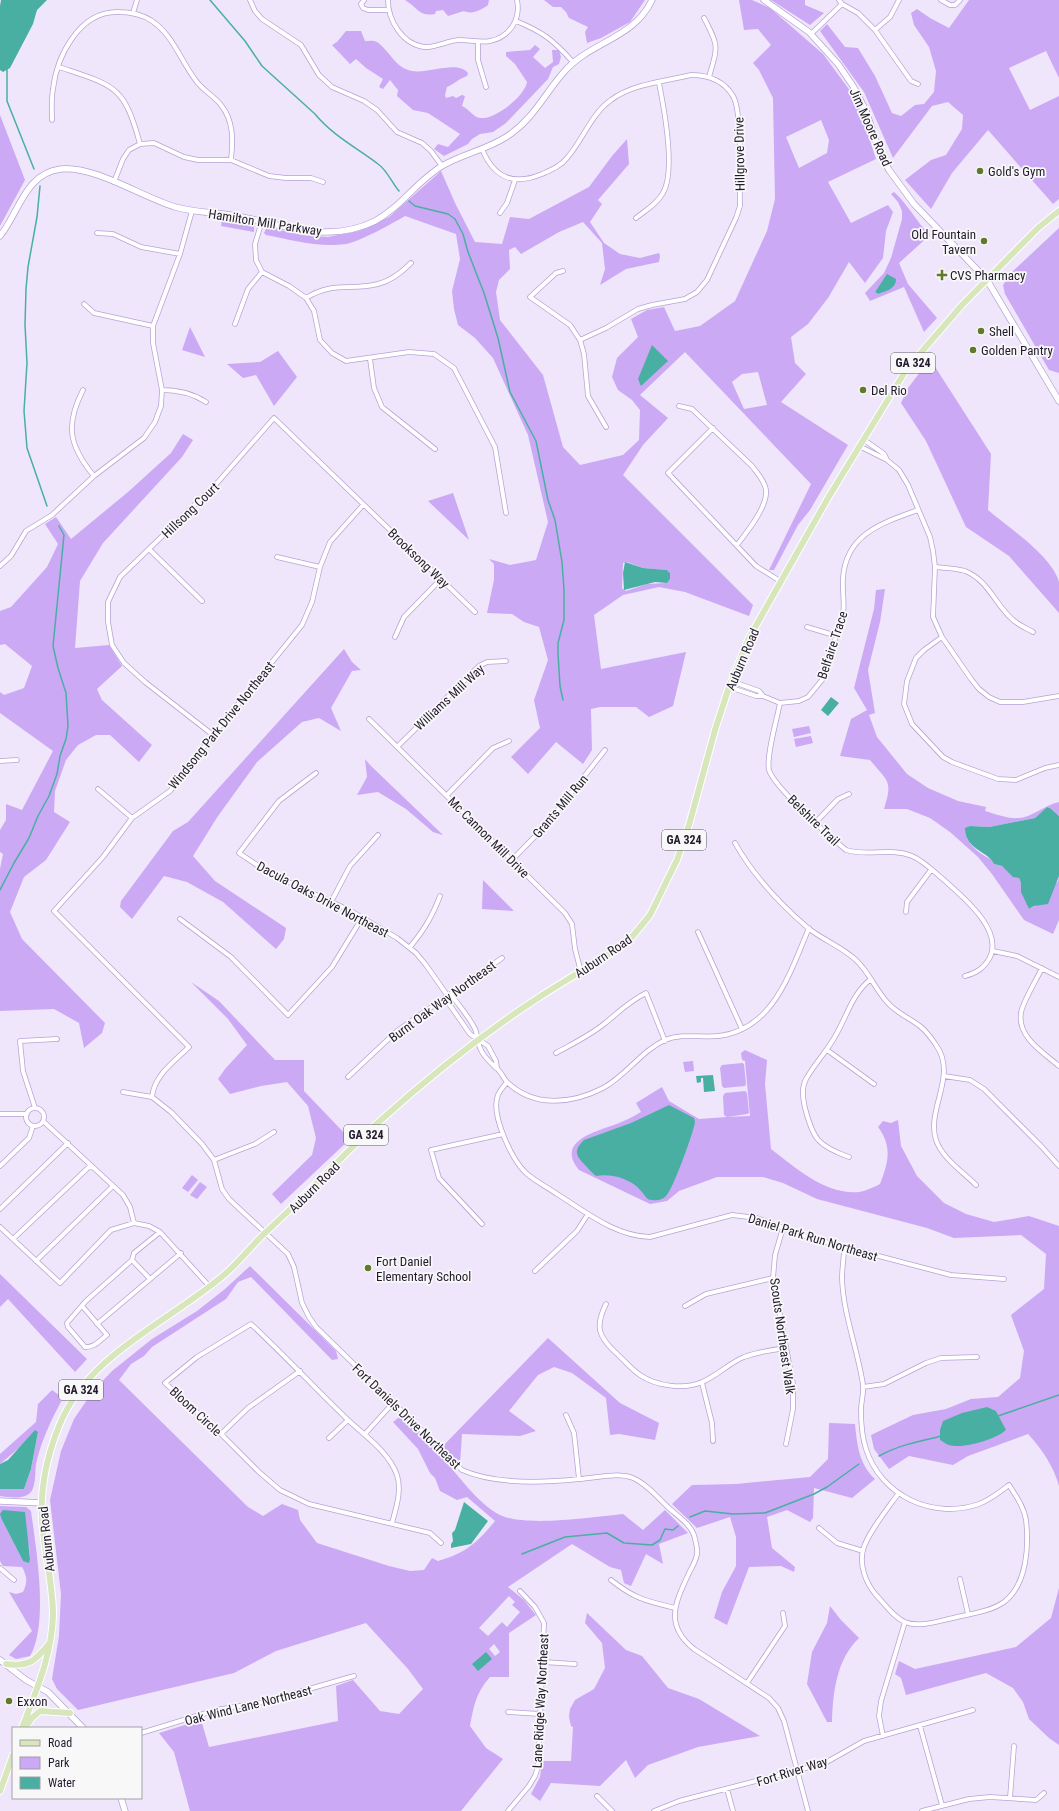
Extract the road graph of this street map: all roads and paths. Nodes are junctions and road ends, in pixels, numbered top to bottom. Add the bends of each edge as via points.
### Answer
1 (137, 0) edge
2 (250, 0) edge
3 (364, 0) edge
4 (388, 0) edge
5 (517, 0) edge
6 (652, 0) edge
7 (764, 0) edge
8 (900, 0) edge
9 (941, 0) edge
10 (960, 0) edge
11 (840, 2) edge
12 (388, 10) junction
13 (134, 13) junction
14 (704, 18) dead end
15 (516, 21) junction
16 (875, 30) junction
17 (811, 34) junction
18 (478, 42) junction
19 (572, 62) junction
20 (59, 67) junction
21 (709, 77) junction
22 (659, 83) junction
23 (918, 84) dead end
24 (486, 87) dead end
25 (52, 120) dead end
26 (140, 144) junction
27 (482, 149) junction
28 (231, 160) junction
29 (442, 166) junction
30 (515, 180) junction
31 (114, 182) junction
32 (323, 182) dead end
33 (192, 211) junction
34 (1059, 211) edge
35 (500, 213) dead end
36 (636, 218) dead end
37 (262, 221) junction
38 (97, 233) dead end
39 (0, 236) edge
40 (180, 254) junction
41 (411, 263) dead end
42 (563, 271) dead end
43 (262, 272) junction
44 (987, 280) junction
45 (306, 298) junction
46 (84, 304) dead end
47 (236, 324) dead end
48 (154, 326) junction
49 (580, 340) junction
50 (370, 359) junction
51 (82, 390) dead end
52 (162, 390) junction
53 (1059, 401) edge
54 (206, 402) dead end
55 (679, 406) dead end
56 (274, 418) joint
57 (606, 427) dead end
58 (713, 428) junction
59 (863, 439) junction
60 (859, 446) junction
61 (435, 449) dead end
62 (887, 460) junction
63 (94, 476) junction
64 (363, 505) junction
65 (918, 510) junction
66 (506, 513) dead end
67 (737, 545) junction
68 (150, 550) junction
69 (277, 557) dead end
70 (0, 566) edge
71 (320, 567) junction
72 (935, 567) junction
73 (441, 579) junction
74 (780, 582) junction
75 (202, 601) dead end
76 (475, 612) dead end
77 (808, 627) dead end
78 (1033, 632) dead end
79 (836, 636) junction
80 (395, 637) dead end
81 (942, 637) junction
82 (506, 661) dead end
83 (730, 684) junction
84 (1059, 696) edge
85 (780, 703) junction
86 (369, 719) dead end
87 (213, 735) junction
88 (509, 741) dead end
89 (398, 746) junction
90 (605, 750) dead end
91 (17, 760) dead end
92 (0, 762) edge
93 (1059, 765) edge
94 (316, 773) dead end
95 (98, 789) dead end
96 (850, 794) dead end
97 (446, 795) junction
98 (132, 818) junction
99 (816, 822) junction
100 (378, 835) dead end
101 (735, 843) dead end
102 (512, 860) junction
103 (931, 870) junction
104 (440, 896) dead end
105 (331, 902) junction
106 (906, 912) dead end
107 (362, 918) junction
108 (180, 919) dead end
109 (809, 928) junction
110 (698, 932) dead end
111 (410, 947) junction
112 (992, 951) junction
113 (502, 958) dead end
114 (1042, 968) junction
115 (582, 972) junction
116 (965, 976) dead end
117 (1059, 977) edge
118 (871, 979) junction
119 (447, 995) junction
120 (742, 1029) junction
121 (57, 1039) dead end
122 (477, 1040) junction
123 (665, 1040) junction
124 (827, 1050) junction
125 (556, 1053) dead end
126 (1059, 1066) edge
127 (497, 1068) junction
128 (944, 1076) junction
129 (348, 1077) dead end
130 (507, 1082) junction
131 (874, 1084) dead end
132 (123, 1092) dead end
133 (152, 1097) junction
134 (35, 1108) junction
135 (0, 1114) edge
136 (27, 1114) junction
137 (43, 1121) junction
138 (33, 1126) junction
139 (274, 1132) dead end
140 (503, 1134) junction
141 (68, 1143) junction
142 (849, 1157) dead end
143 (214, 1160) junction
144 (0, 1166) edge
145 (90, 1166) junction
146 (1059, 1166) edge
147 (976, 1185) dead end
148 (113, 1186) junction
149 (0, 1209) edge
150 (588, 1214) junction
151 (134, 1222) junction
152 (482, 1224) dead end
153 (0, 1227) edge
154 (783, 1228) junction
155 (160, 1232) junction
156 (265, 1233) junction
157 (13, 1239) junction
158 (844, 1248) junction
159 (181, 1253) junction
160 (132, 1260) junction
161 (36, 1261) junction
162 (535, 1271) dead end
163 (773, 1278) junction
164 (150, 1279) junction
165 (1004, 1279) dead end
166 (210, 1287) junction
167 (606, 1304) dead end
168 (685, 1306) dead end
169 (83, 1307) junction
170 (97, 1324) junction
171 (786, 1348) junction
172 (977, 1357) dead end
173 (300, 1371) junction
174 (702, 1382) junction
175 (863, 1387) junction
176 (393, 1403) junction
177 (566, 1414) dead end
178 (348, 1420) junction
179 (221, 1434) junction
180 (365, 1434) junction
181 (329, 1438) dead end
182 (713, 1442) dead end
183 (786, 1444) dead end
184 (579, 1480) junction
185 (898, 1494) junction
186 (0, 1501) edge
187 (42, 1503) junction
188 (392, 1524) junction
189 (818, 1528) dead end
190 (441, 1543) dead end
191 (863, 1550) junction
192 (0, 1568) edge
193 (960, 1579) dead end
194 (14, 1580) dead end
195 (612, 1580) dead end
196 (520, 1591) dead end
197 (675, 1608) junction
198 (783, 1613) dead end
199 (968, 1614) junction
200 (905, 1622) junction
201 (49, 1644) junction
202 (0, 1660) edge
203 (543, 1662) junction
204 (6, 1664) junction
205 (575, 1664) dead end
206 (354, 1676) dead end
207 (748, 1683) junction
208 (37, 1686) junction
209 (973, 1710) dead end
210 (508, 1712) dead end
211 (70, 1713) junction
212 (540, 1714) junction
213 (920, 1726) junction
214 (24, 1727) edge
215 (25, 1727) edge
216 (82, 1727) edge
217 (142, 1733) edge
218 (883, 1736) junction
219 (1014, 1746) dead end
220 (12, 1758) edge
221 (797, 1771) junction
222 (727, 1789) junction
223 (0, 1791) edge
224 (1044, 1793) dead end
225 (597, 1796) dead end
226 (1010, 1798) junction
227 (121, 1799) edge
228 (942, 1805) junction
229 (125, 1811) edge
230 (508, 1811) edge
231 (612, 1811) edge
232 (654, 1811) edge
233 (733, 1811) edge
234 (808, 1811) edge
235 (922, 1811) edge

1 - 13 street
2 - 29 street via 262,19 300,45 319,75 332,87 364,101 396,132 422,143
3 - 12 street via 361,4 363,8
4 - 12 street
5 - 15 street
6 - 19 street, Hamilton Mill Parkway via 636,23
7 - 17 street, Jim Moore Road
8 - 16 street via 890,17
9 - 10 street via 955,5
11 - 16 street via 858,13
11 - 17 street
12 - 18 street via 394,27 407,39 423,47 458,40
13 - 20 street via 113,12 91,20 71,39
13 - 28 street via 162,28 197,82 221,105 232,130
14 - 21 street via 716,40 716,52
15 - 18 street via 502,36 491,41
15 - 19 street via 537,30 554,42
16 - 23 street via 911,81
17 - 44 street, Jim Moore Road via 838,64 853,86 866,111 880,153 889,170 914,204
18 - 24 street via 478,60
19 - 27 street, Hamilton Mill Parkway via 524,124 505,138
20 - 25 street via 53,89
20 - 26 street via 112,87 128,105
21 - 22 street, Hillgrove Drive via 691,75
21 - 49 street, Hillgrove Drive via 718,81 734,96 739,115 740,206 707,280 697,292 685,299 638,309
22 - 30 street, Hillgrove Drive via 624,92 609,101 560,165 527,180
22 - 36 street via 666,119 668,177 664,192
26 - 28 street via 154,143 184,157 198,160
26 - 31 street via 129,150
27 - 29 street, Hamilton Mill Parkway
27 - 30 street via 487,162 496,171
28 - 32 street via 269,176 311,178
29 - 37 street, Hamilton Mill Parkway via 418,184 394,208 361,227 334,232 314,232
30 - 35 street via 507,203
31 - 33 street, Hamilton Mill Parkway
31 - 39 street, Hamilton Mill Parkway via 85,170 53,170 33,183
33 - 37 street, Hamilton Mill Parkway via 235,215
33 - 40 street
34 - 44 main road, Auburn Road / GA 324 via 1038,228
37 - 43 street via 256,236 255,252
38 - 40 street via 113,234 141,247
40 - 48 street
41 - 45 street via 383,283 335,286 320,290
42 - 49 street via 556,273 530,297 570,325
43 - 45 street via 290,286
43 - 47 street via 248,289
44 - 53 street, Jim Moore Road
44 - 59 main road, Auburn Road / GA 324 via 906,370
45 - 50 street via 314,311 320,340 332,353 346,361
46 - 48 street via 94,313
48 - 52 street via 153,343
49 - 57 street via 588,396
50 - 61 street via 374,388 382,407
50 - 66 street via 410,352 434,354 454,368 495,446
51 - 63 street via 72,420 72,437 77,454
52 - 54 street via 179,390
52 - 63 street via 161,406 155,422 144,438
55 - 58 street via 692,409
56 - 64 street, Brooksong Way
56 - 68 street, Hillsong Court via 233,466
58 - 67 street via 760,475 766,488 763,506
58 - 67 street via 668,473
59 - 60 main road, Auburn Road / GA 324
59 - 62 street via 884,454
60 - 62 street
60 - 74 main road, Auburn Road / GA 324
62 - 65 street via 899,470
63 - 70 street via 52,516 26,531 11,556
64 - 71 street, Windsong Park Drive Northeast via 330,542
64 - 73 street, Brooksong Way
65 - 72 street via 930,537
65 - 79 street, Belfaire Trace via 887,521 869,531 851,550 845,564 843,579 845,605
67 - 74 street via 756,566
68 - 75 street
68 - 87 street, Hillsong Court via 120,577 108,602 112,645 124,663 145,682
69 - 71 street
71 - 87 street, Windsong Park Drive Northeast via 312,602 302,625
72 - 78 street via 964,571 975,576 982,581 1011,619
72 - 81 street via 933,617
73 - 76 street, Brooksong Way
73 - 80 street via 404,617
74 - 83 main road, Auburn Road / GA 324 via 749,638
77 - 79 street
79 - 85 street, Belfaire Trace via 822,680 815,690 799,701
81 - 84 street via 979,690 989,697 1011,703
81 - 93 street via 916,658 907,681 904,704 912,724 944,757 998,779 1016,780
82 - 89 street, Williams Mill Way via 487,662 479,666
83 - 85 street, Belfaire Trace
83 - 115 main road, Auburn Road / GA 324 via 690,825 657,902 650,915 627,943
85 - 99 street, Belshire Trail via 769,770 780,787
86 - 89 street, Mc Cannon Mill Drive
87 - 98 street, Windsong Park Drive Northeast via 170,791
88 - 97 street via 494,748
89 - 97 street, Mc Cannon Mill Drive
90 - 102 street, Grants Mill Run via 545,826
91 - 92 street
94 - 105 street, Dacula Oaks Drive Northeast via 279,801 239,853 269,873
95 - 98 street
96 - 99 street via 838,799
97 - 102 street, Mc Cannon Mill Drive
98 - 133 street, Windsong Park Drive Northeast via 103,857 54,910 189,1046 156,1081
99 - 103 street, Belshire Trail via 846,850 857,854 903,853 914,857
100 - 105 street via 350,866
101 - 109 street via 775,897
102 - 115 street, Mc Cannon Mill Drive via 565,913 572,924 575,949
103 - 106 street via 907,902
103 - 112 street, Belshire Trail via 958,892 985,923 992,941
104 - 111 street via 425,929
105 - 107 street, Dacula Oaks Drive Northeast
107 - 108 street via 332,967 288,1015 231,957
107 - 111 street, Dacula Oaks Drive Northeast
109 - 118 street via 854,959
109 - 120 street via 782,990 769,1009
110 - 120 street
111 - 119 street, Dacula Oaks Drive Northeast
112 - 114 street via 1017,956
112 - 116 street via 986,965 977,973
113 - 119 street, Burnt Oak Way Northeast
114 - 117 street
114 - 126 street via 1020,1012 1021,1023 1031,1042
115 - 122 main road, Auburn Road / GA 324
118 - 124 street via 861,986 856,994
118 - 128 street via 887,1002 901,1015 921,1026 929,1036 943,1060
119 - 122 street, Dacula Oaks Drive Northeast via 450,1006
119 - 122 street, Dacula Oaks Drive Northeast via 453,997 476,1031
119 - 129 street, Burnt Oak Way Northeast via 397,1031
120 - 123 street via 719,1036 677,1037
121 - 134 street via 20,1041 23,1071
122 - 127 street via 480,1050 491,1065
122 - 127 street via 488,1046
122 - 156 main road, Auburn Road / GA 324 via 380,1121
123 - 125 street via 646,993 620,1009 589,1035
123 - 130 street via 647,1051 602,1088 573,1099 558,1102 540,1100 524,1094
124 - 131 street
124 - 142 street via 806,1078 803,1099 810,1130 815,1137 834,1152
127 - 130 street
128 - 146 street via 970,1080 984,1089
128 - 147 street via 934,1121 936,1140 943,1153
130 - 140 street, Daniel Park Run Northeast via 498,1095 496,1107
132 - 133 street
133 - 143 street via 202,1144
134 - 136 street
134 - 137 street via 43,1114
135 - 136 street
136 - 138 street via 27,1122
137 - 138 street via 38,1126
137 - 141 street
138 - 144 street via 28,1138
139 - 143 street via 255,1144
140 - 150 street, Daniel Park Run Northeast via 510,1151 526,1174
140 - 152 street via 431,1150 439,1178
141 - 145 street
141 - 149 street
143 - 156 street, Fort Daniels Drive Northeast via 226,1194
145 - 148 street
145 - 157 street
148 - 151 street via 123,1194
148 - 161 street
150 - 154 street, Daniel Park Run Northeast via 612,1228 637,1237 663,1234 732,1215 757,1218
150 - 162 street via 577,1231
151 - 155 street
151 - 161 street via 111,1230 60,1283
153 - 157 street
154 - 158 street, Daniel Park Run Northeast
154 - 163 street, Scouts Northeast Walk via 775,1256
155 - 159 street
155 - 160 street via 134,1253
156 - 166 main road, Auburn Road / GA 324
156 - 176 street, Fort Daniels Drive Northeast via 288,1254 297,1277 302,1303 316,1327
157 - 161 street
158 - 165 street, Daniel Park Run Northeast via 951,1275
158 - 175 street via 842,1278
159 - 164 street
159 - 166 street
160 - 164 street
160 - 169 street via 86,1301
163 - 168 street via 706,1294
163 - 171 street, Scouts Northeast Walk
164 - 170 street
166 - 187 main road, Auburn Road / GA 324 via 107,1360 76,1396 60,1424 49,1456
167 - 174 street via 600,1319 600,1334 607,1344 641,1375 659,1383 679,1386
169 - 170 street
169 - 170 street via 67,1323 85,1347 93,1346 107,1335
171 - 174 street via 762,1351 743,1358
171 - 183 street, Scouts Northeast Walk via 793,1384 793,1409
172 - 175 street via 941,1358 884,1384
173 - 178 street, Bloom Circle
173 - 179 street via 248,1408
173 - 179 street, Bloom Circle via 251,1324 197,1357 165,1383
174 - 182 street via 712,1423
175 - 185 street via 862,1432 866,1449 874,1466
176 - 180 street
176 - 184 street, Fort Daniels Drive Northeast via 454,1464 467,1473 525,1482
177 - 184 street via 574,1433
178 - 180 street, Bloom Circle
178 - 181 street
179 - 188 street, Bloom Circle via 280,1490 309,1504
180 - 188 street, Bloom Circle via 392,1465 397,1476 399,1494
184 - 197 street, Fort Daniels Drive Northeast via 618,1476 633,1478 645,1486 694,1533 697,1552
185 - 191 street via 870,1535
185 - 199 street via 913,1502 948,1510 979,1504 1010,1485 1026,1520 1023,1576 1016,1590 1004,1602 991,1609
186 - 187 street
187 - 201 main road, Auburn Road / GA 324 via 44,1540 52,1588 53,1617
188 - 190 street, Bloom Circle via 430,1533
189 - 191 street via 837,1543
191 - 200 street via 863,1574 871,1589 891,1612
192 - 194 street
193 - 199 street
195 - 197 street via 633,1596
196 - 203 street, Lane Ridge Way Northeast via 535,1607 544,1623
197 - 207 street, Fort Daniels Drive Northeast via 674,1619 683,1640
198 - 207 street via 785,1626
199 - 200 street via 933,1622
200 - 218 street via 881,1701 879,1716
201 - 204 main road via 29,1664
201 - 208 main road, Auburn Road
202 - 204 street
203 - 205 street
203 - 212 street, Lane Ridge Way Northeast
204 - 208 street
206 - 217 street, Oak Wind Lane Northeast via 264,1702 216,1710
207 - 221 street, Fort Daniels Drive Northeast via 778,1708
208 - 211 street via 48,1692
208 - 214 main road, Auburn Road
209 - 213 street, Fort River Way
210 - 212 street
211 - 215 main road via 40,1711
211 - 216 street
212 - 230 street, Lane Ridge Way Northeast via 538,1767 535,1776
213 - 218 street, Fort River Way
213 - 228 street
218 - 221 street, Fort River Way via 864,1741 825,1763
219 - 226 street
220 - 223 main road
221 - 222 street, Fort River Way
221 - 234 street, Fort Daniels Drive Northeast
222 - 232 street, Fort River Way via 679,1800
222 - 233 street
224 - 226 street via 1036,1800
225 - 231 street
226 - 228 street via 969,1799
227 - 229 street
228 - 235 street

